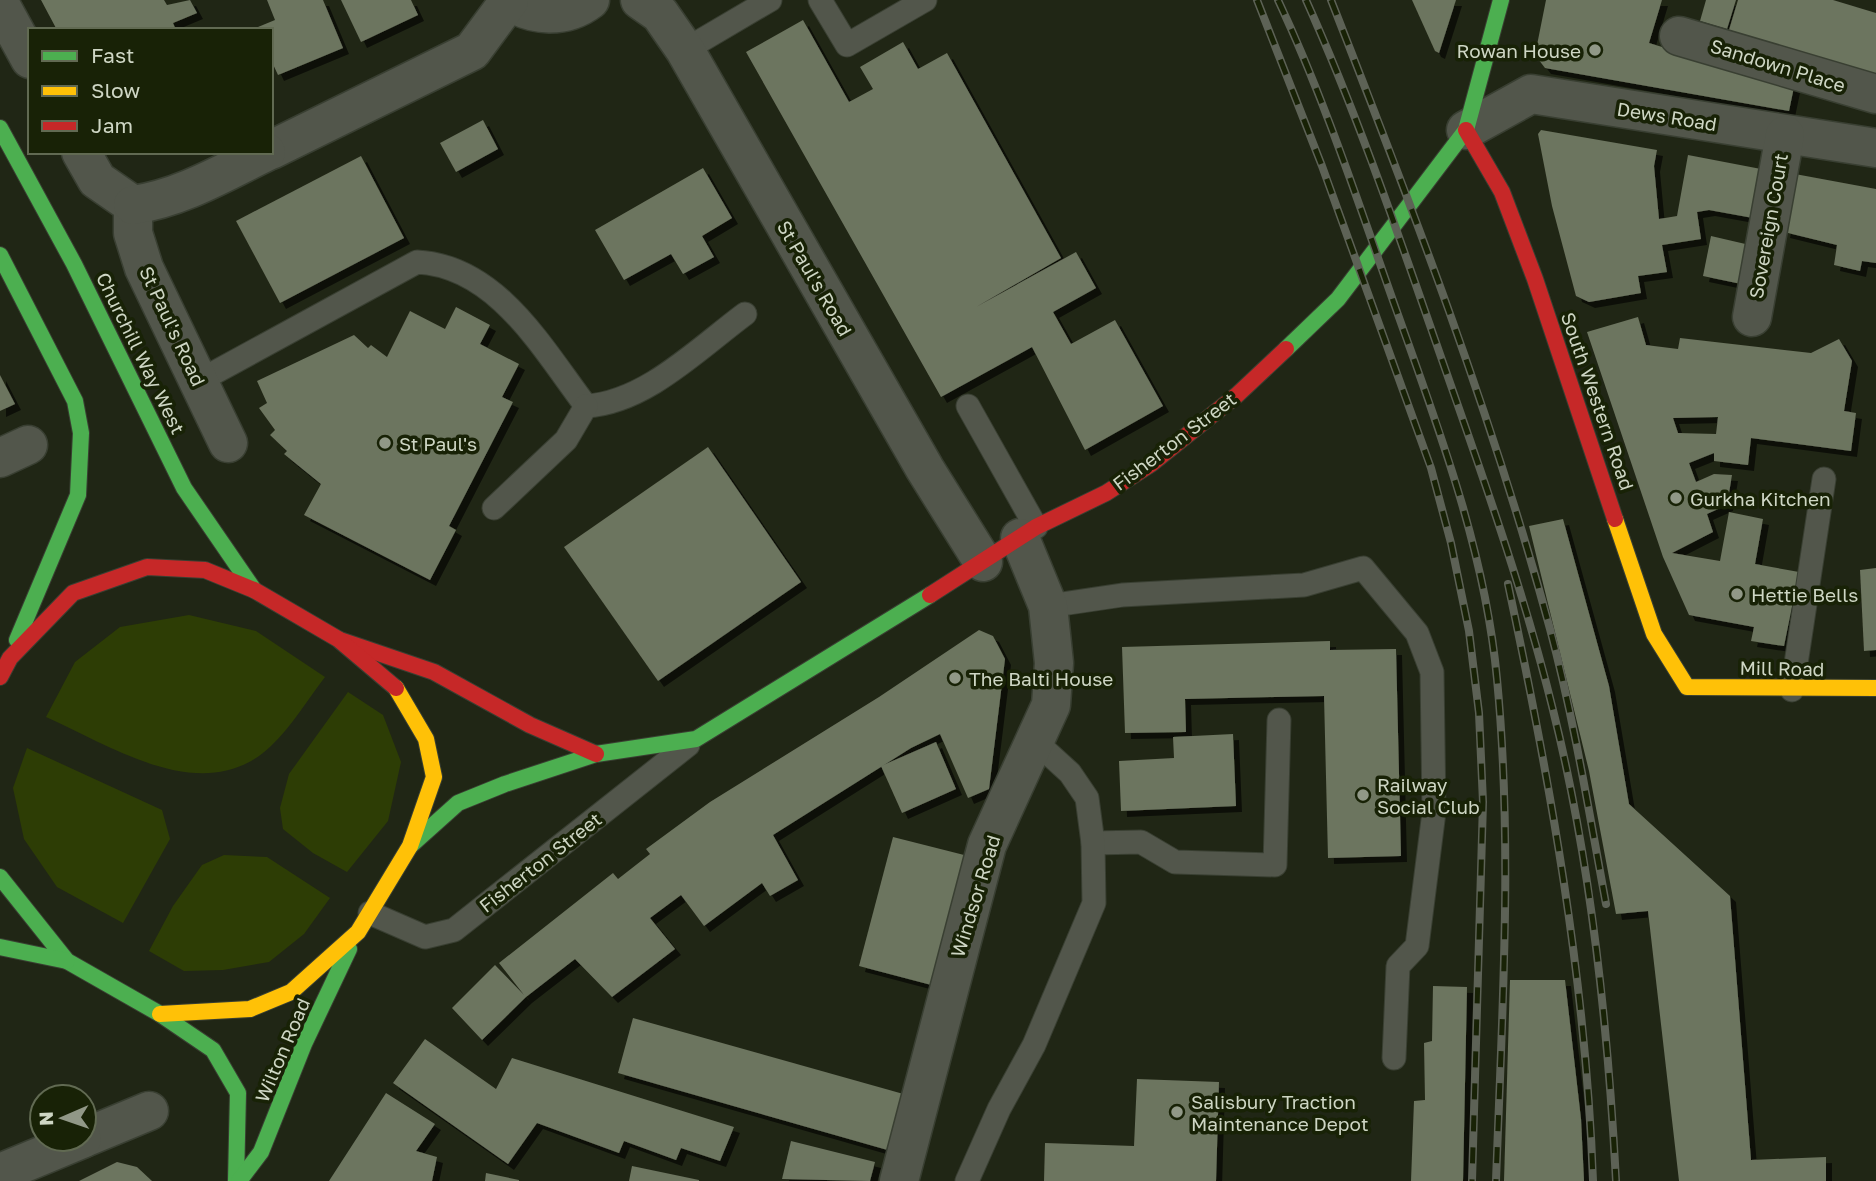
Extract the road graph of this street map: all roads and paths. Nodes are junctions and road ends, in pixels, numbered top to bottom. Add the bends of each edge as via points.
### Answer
1 (590, 0) edge
2 (640, 0) edge
3 (770, 0) edge
4 (820, 0) edge
5 (925, 0) edge
6 (1501, 0) edge
7 (508, 1) edge
8 (0, 4) edge
9 (1679, 36) dead end
10 (685, 50) junction
11 (28, 55) edge
12 (1876, 94) edge
13 (0, 128) edge
14 (1466, 130) junction
15 (1785, 135) junction
16 (273, 148) edge
17 (1876, 148) edge
18 (82, 154) edge
19 (262, 154) edge
20 (133, 205) junction
21 (0, 255) edge
22 (745, 314) dead end
23 (1752, 317) dead end
24 (199, 381) junction
25 (586, 406) junction
26 (968, 407) dead end
27 (228, 443) dead end
28 (1824, 479) dead end
29 (494, 508) dead end
30 (1028, 532) junction
31 (983, 562) junction
32 (254, 590) junction
33 (1048, 606) junction
34 (338, 639) junction
35 (10, 658) junction
36 (0, 677) edge
37 (1687, 687) joint
38 (1876, 688) edge
39 (1792, 690) junction
40 (1279, 720) dead end
41 (696, 739) junction
42 (1037, 742) junction
43 (596, 754) junction
44 (1093, 843) junction
45 (410, 846) junction
46 (0, 877) edge
47 (364, 922) junction
48 (0, 947) edge
49 (67, 961) junction
50 (160, 1014) junction
51 (1394, 1058) dead end
52 (149, 1111) dead end
53 (98, 1133) edge
54 (49, 1153) edge
55 (0, 1173) edge
56 (237, 1181) edge
57 (899, 1181) edge
58 (967, 1181) edge

1 - 7 street via 565,13 545,14
2 - 10 street, St Paul's Road via 660,14
3 - 10 lane
4 - 5 lane via 847,45
6 - 14 main road, Fisherton Street
7 - 16 street via 472,51
8 - 11 street
9 - 12 street, Sandown Place
10 - 31 street, St Paul's Road
13 - 32 main road, Churchill Way West via 74,264 184,488
14 - 15 street, Dews Road via 1531,94
14 - 30 main road, Fisherton Street via 1338,299 1266,369 1151,464 1106,493
14 - 37 main road, South Western Road via 1502,192 1526,254 1654,634
15 - 17 street, Dews Road
15 - 23 street, Sovereign Court
18 - 20 street via 97,180
19 - 20 street via 160,201
20 - 24 street, St Paul's Road via 133,233 144,268
21 - 35 main road via 75,401 81,433 78,495
22 - 25 lane via 634,395
24 - 25 lane via 417,262 438,263 466,273 500,300
24 - 27 street, St Paul's Road
25 - 29 lane via 566,440
26 - 30 lane
28 - 39 lane
30 - 31 main road, Fisherton Street
30 - 33 street, Windsor Road
31 - 41 main road, Fisherton Street
32 - 34 main road
32 - 35 main road via 205,570 147,567 73,593
33 - 42 street, Windsor Road via 1054,686
33 - 51 lane via 1122,595 1304,585 1363,568 1417,633 1432,672 1434,812 1417,946 1398,965
34 - 43 main road via 434,672 530,725
34 - 45 main road via 400,691 426,739 434,777
35 - 36 main road
37 - 39 main road, Mill Road
38 - 39 main road, Mill Road
40 - 44 lane via 1275,866 1175,862 1141,842
41 - 43 main road, Fisherton Street
41 - 47 lane, Fisherton Street via 454,930 425,937
42 - 44 lane via 1070,772 1087,798
42 - 57 street, Windsor Road via 987,845
43 - 45 main road, Fisherton Street via 458,803
44 - 58 lane via 1094,903 1034,1045
45 - 47 main road
46 - 49 main road
47 - 50 main road via 291,992 250,1009
47 - 56 main road, Wilton Road via 304,1044 261,1152
48 - 49 main road
49 - 50 main road, Wilton Road
50 - 56 main road, Wilton Road via 213,1050 239,1093
52 - 53 street
54 - 55 street

